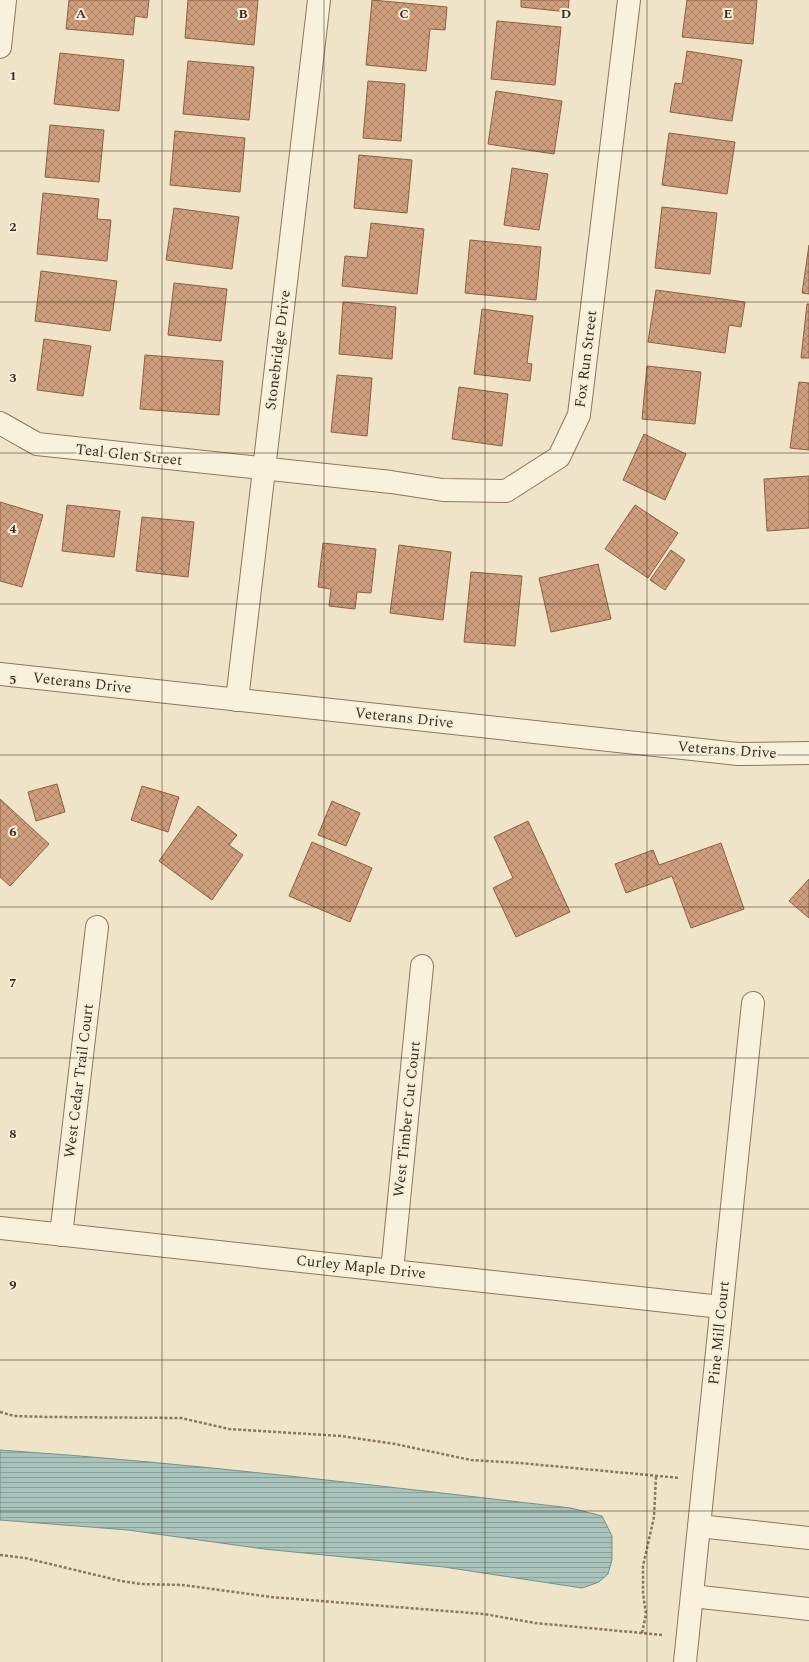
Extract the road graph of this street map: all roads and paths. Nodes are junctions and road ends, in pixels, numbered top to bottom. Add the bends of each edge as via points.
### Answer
1 (5, 0) edge
2 (319, 0) edge
3 (629, 0) edge
4 (0, 47) edge
5 (0, 423) edge
6 (264, 470) junction
7 (0, 674) edge
8 (237, 700) junction
9 (809, 753) edge
10 (97, 927) dead end
11 (422, 966) dead end
12 (753, 1003) dead end
13 (0, 1228) edge
14 (61, 1235) junction
15 (392, 1271) junction
16 (721, 1307) junction
17 (0, 1412) edge
18 (656, 1476) junction
19 (680, 1478) dead end
20 (699, 1526) junction
21 (809, 1538) edge
22 (0, 1555) edge
23 (692, 1596) junction
24 (809, 1609) edge
25 (642, 1633) junction
26 (663, 1635) dead end
27 (685, 1662) edge

1 - 4 street
2 - 6 street, Stonebridge Drive
3 - 6 street, Fox Run Street via 579,415 559,457 506,491 443,490 391,482
5 - 6 street, Teal Glen Street via 36,444
6 - 8 street, Stonebridge Drive
7 - 8 street, Veterans Drive
8 - 9 street, Veterans Drive via 738,754
10 - 14 street, West Cedar Trail Court
11 - 15 street, West Timber Cut Court
12 - 16 street, Pine Mill Court
13 - 14 street, Curley Maple Drive
14 - 15 street, Curley Maple Drive
15 - 16 street, Curley Maple Drive
16 - 20 street, Pine Mill Court
17 - 18 path via 14,1416 181,1418 229,1429 348,1437 471,1460 520,1462
18 - 19 path
18 - 25 path via 654,1517 644,1566 643,1593 646,1614
20 - 21 street
20 - 23 street, Pine Mill Court
22 - 25 path via 25,1558 141,1584 183,1585 271,1597 484,1614 535,1623
23 - 24 street
23 - 27 street, Pine Mill Court
25 - 26 path

